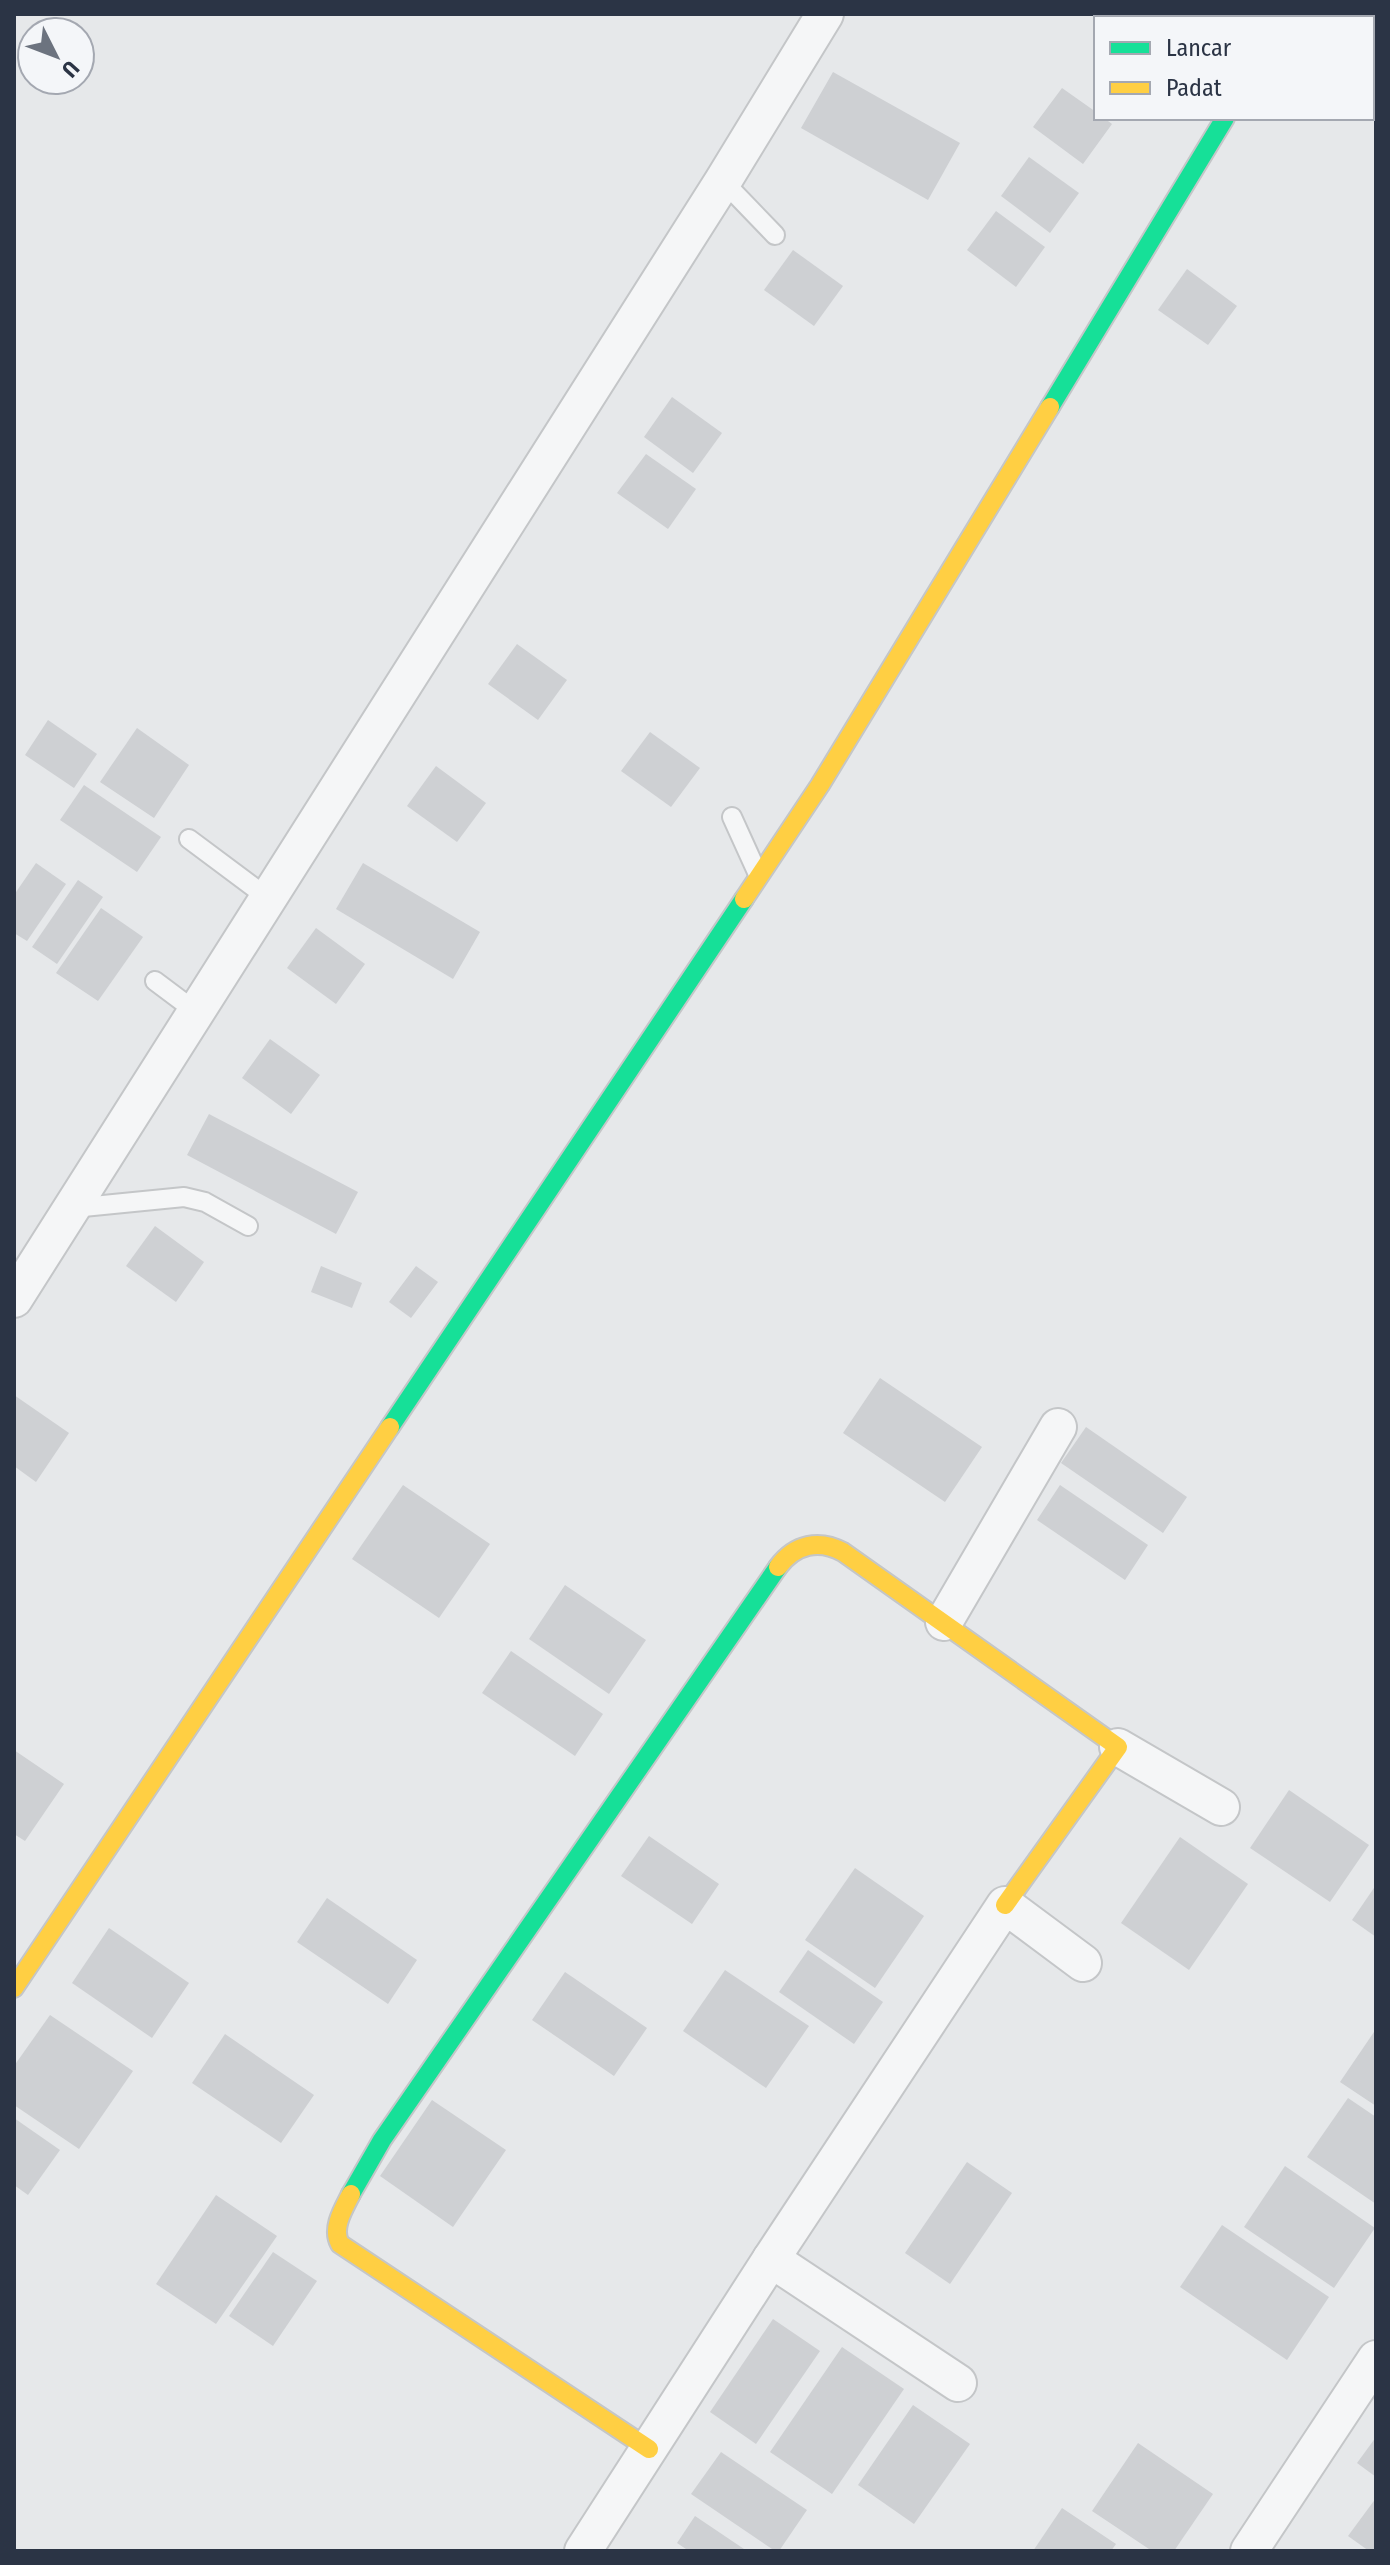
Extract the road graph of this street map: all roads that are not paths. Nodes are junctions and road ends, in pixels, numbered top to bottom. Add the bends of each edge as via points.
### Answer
1 (825, 14) edge
2 (1224, 120) edge
3 (723, 181) junction
4 (775, 235) dead end
5 (732, 817) dead end
6 (189, 839) dead end
7 (759, 877) junction
8 (268, 898) junction
9 (155, 981) dead end
10 (195, 1011) junction
11 (73, 1208) junction
12 (248, 1226) dead end
13 (14, 1299) edge
14 (1058, 1427) dead end
15 (944, 1622) junction
16 (1118, 1747) junction
17 (1221, 1807) dead end
18 (1005, 1905) junction
19 (1083, 1963) dead end
20 (14, 1988) edge
21 (771, 2259) junction
22 (1376, 2359) edge
23 (958, 2383) dead end
24 (649, 2449) junction
25 (583, 2551) edge
26 (1249, 2551) edge

1 - 3 street
2 - 7 street
3 - 4 lane
3 - 8 street
5 - 7 lane
6 - 8 lane
7 - 20 street
8 - 10 street
9 - 10 lane
10 - 11 street
11 - 12 lane via 184,1197 205,1202
11 - 13 street
14 - 15 street
15 - 16 street
15 - 24 street via 832,1544 806,1545 782,1562 382,2140 335,2233 343,2246
16 - 17 street
16 - 18 street
18 - 19 street
18 - 21 street
21 - 23 street
21 - 24 street
22 - 26 street
24 - 25 street

